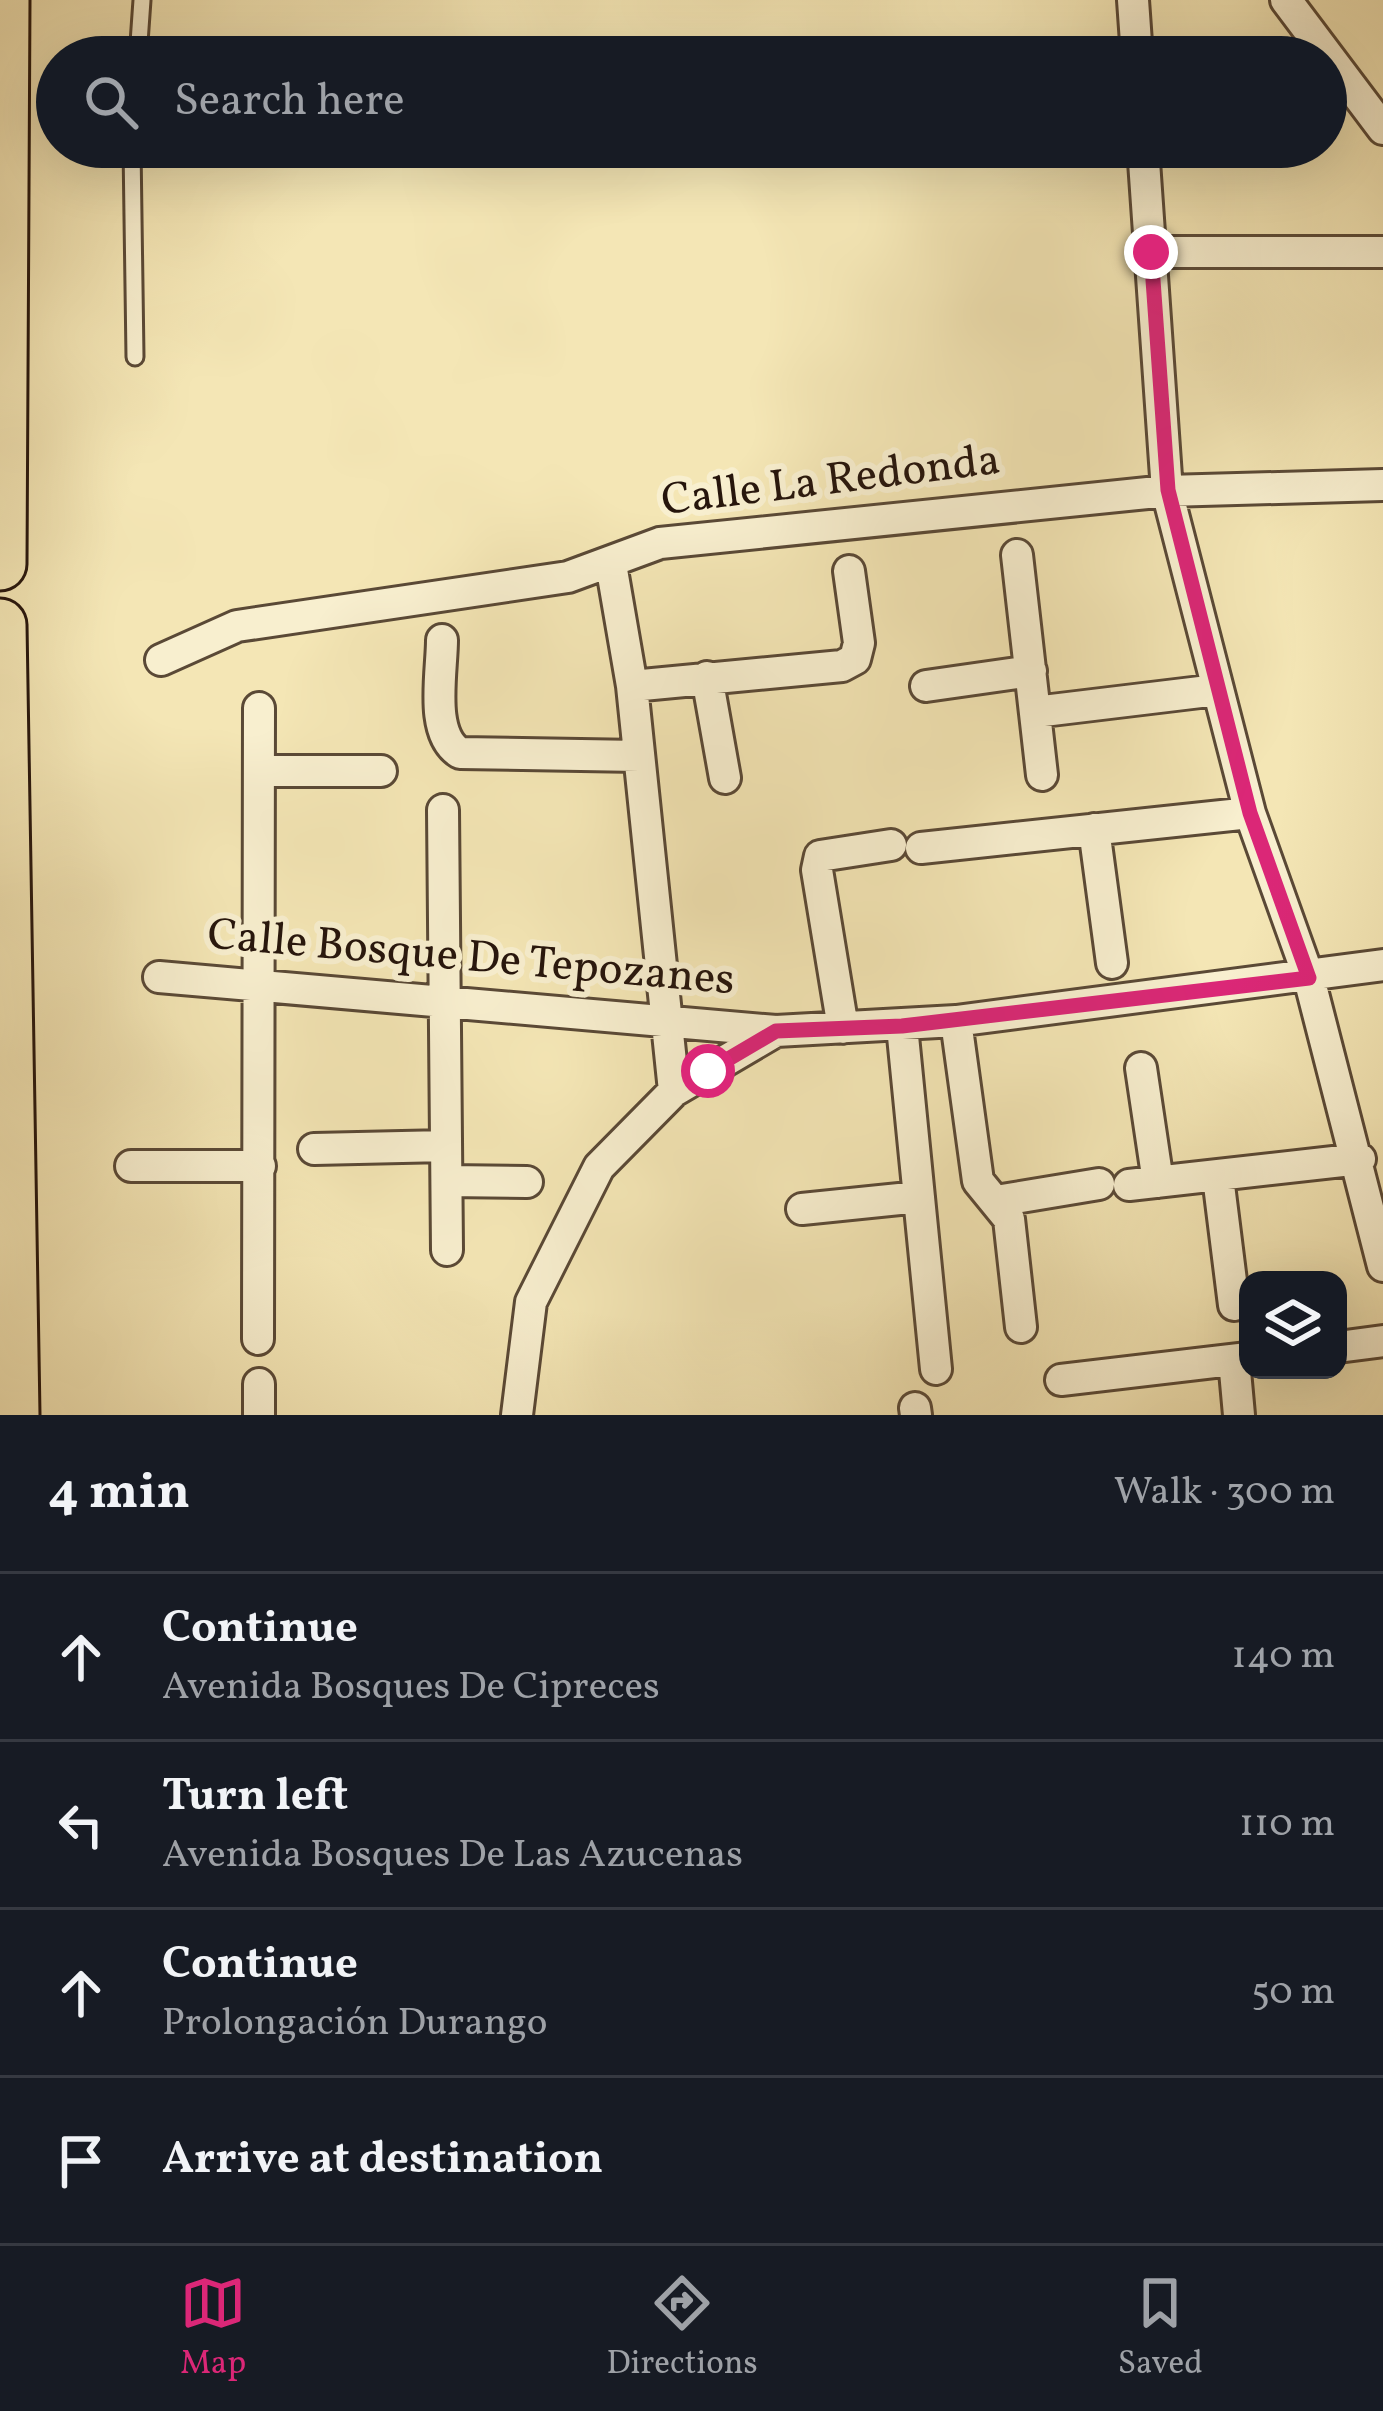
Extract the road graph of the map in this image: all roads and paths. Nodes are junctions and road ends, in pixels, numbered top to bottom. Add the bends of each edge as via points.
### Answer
1 (3, 0) edge
2 (142, 0) edge
3 (1133, 0) edge
4 (1286, 0) edge
5 (139, 36) edge
6 (1136, 36) edge
7 (1313, 36) edge
8 (1347, 80) edge
9 (1383, 128) edge
10 (132, 168) edge
11 (1145, 168) edge
12 (1151, 252) junction
13 (1383, 252) edge
14 (135, 357) dead end
15 (1383, 484) edge
16 (1168, 490) junction
17 (1018, 555) dead end
18 (0, 564) edge
19 (611, 564) junction
20 (849, 571) dead end
21 (0, 626) edge
22 (442, 640) dead end
23 (161, 660) dead end
24 (1031, 671) junction
25 (707, 677) junction
26 (632, 686) junction
27 (926, 686) dead end
28 (1217, 690) junction
29 (259, 708) dead end
30 (1036, 712) junction
31 (639, 756) junction
32 (259, 771) junction
33 (381, 771) dead end
34 (1042, 775) dead end
35 (725, 778) dead end
36 (443, 810) dead end
37 (1250, 813) junction
38 (1094, 829) junction
39 (1112, 963) dead end
40 (1383, 965) edge
41 (159, 977) dead end
42 (1309, 978) junction
43 (257, 984) junction
44 (446, 1001) junction
45 (664, 1019) junction
46 (956, 1021) junction
47 (902, 1026) junction
48 (843, 1028) junction
49 (776, 1031) junction
50 (1142, 1068) dead end
51 (674, 1091) junction
52 (446, 1146) junction
53 (314, 1149) dead end
54 (1360, 1159) junction
55 (130, 1166) dead end
56 (260, 1166) junction
57 (1218, 1177) junction
58 (447, 1181) junction
59 (527, 1182) dead end
60 (1129, 1184) junction
61 (919, 1197) junction
62 (997, 1201) junction
63 (802, 1209) dead end
64 (447, 1250) dead end
65 (1383, 1266) edge
66 (1234, 1305) dead end
67 (1021, 1327) dead end
68 (258, 1339) dead end
69 (1383, 1341) edge
70 (1347, 1346) edge
71 (1239, 1359) edge
72 (936, 1369) dead end
73 (1240, 1379) edge
74 (1061, 1380) dead end
75 (13, 1415) edge
76 (517, 1415) edge
77 (1239, 1415) edge

1 - 18 highway
2 - 5 lane
3 - 6 street
4 - 7 street
8 - 9 street
10 - 14 lane
11 - 12 street
12 - 13 street
12 - 16 street
15 - 16 street, Calle La Redonda
16 - 19 street, Calle La Redonda via 660,543
16 - 28 street
17 - 24 street
19 - 23 street, Calle La Redonda via 237,626
19 - 26 street
20 - 25 street via 855,659
21 - 75 highway
22 - 31 street via 442,728 460,753
24 - 27 street
24 - 30 street
25 - 26 street
25 - 35 street
26 - 31 street
28 - 30 street
28 - 37 street
29 - 32 street
30 - 34 street
31 - 45 street
32 - 33 street
32 - 43 street
36 - 44 street
37 - 38 street
37 - 42 street
38 - 39 street
38 - 48 street via 820,856
40 - 42 street, Calle Bosque De Tepozanes
41 - 43 street, Calle Bosque De Tepozanes
42 - 46 street, Calle Bosque De Tepozanes
42 - 54 street
43 - 44 street, Calle Bosque De Tepozanes
43 - 56 street
44 - 45 street, Calle Bosque De Tepozanes
44 - 52 street
45 - 49 street, Calle Bosque De Tepozanes
45 - 51 street
46 - 47 street, Calle Bosque De Tepozanes
46 - 62 street via 978,1180
47 - 48 street, Calle Bosque De Tepozanes
47 - 61 street
48 - 49 street, Calle Bosque De Tepozanes
49 - 51 street
50 - 60 street
51 - 76 street via 599,1167 531,1302
52 - 53 street
52 - 58 street
54 - 57 street
54 - 65 street
55 - 56 street
56 - 68 street
57 - 60 street
57 - 66 street
58 - 59 street
58 - 64 street
60 - 62 street
61 - 63 street
61 - 72 street
62 - 67 street via 1009,1219
69 - 70 street
71 - 74 street
73 - 77 street

